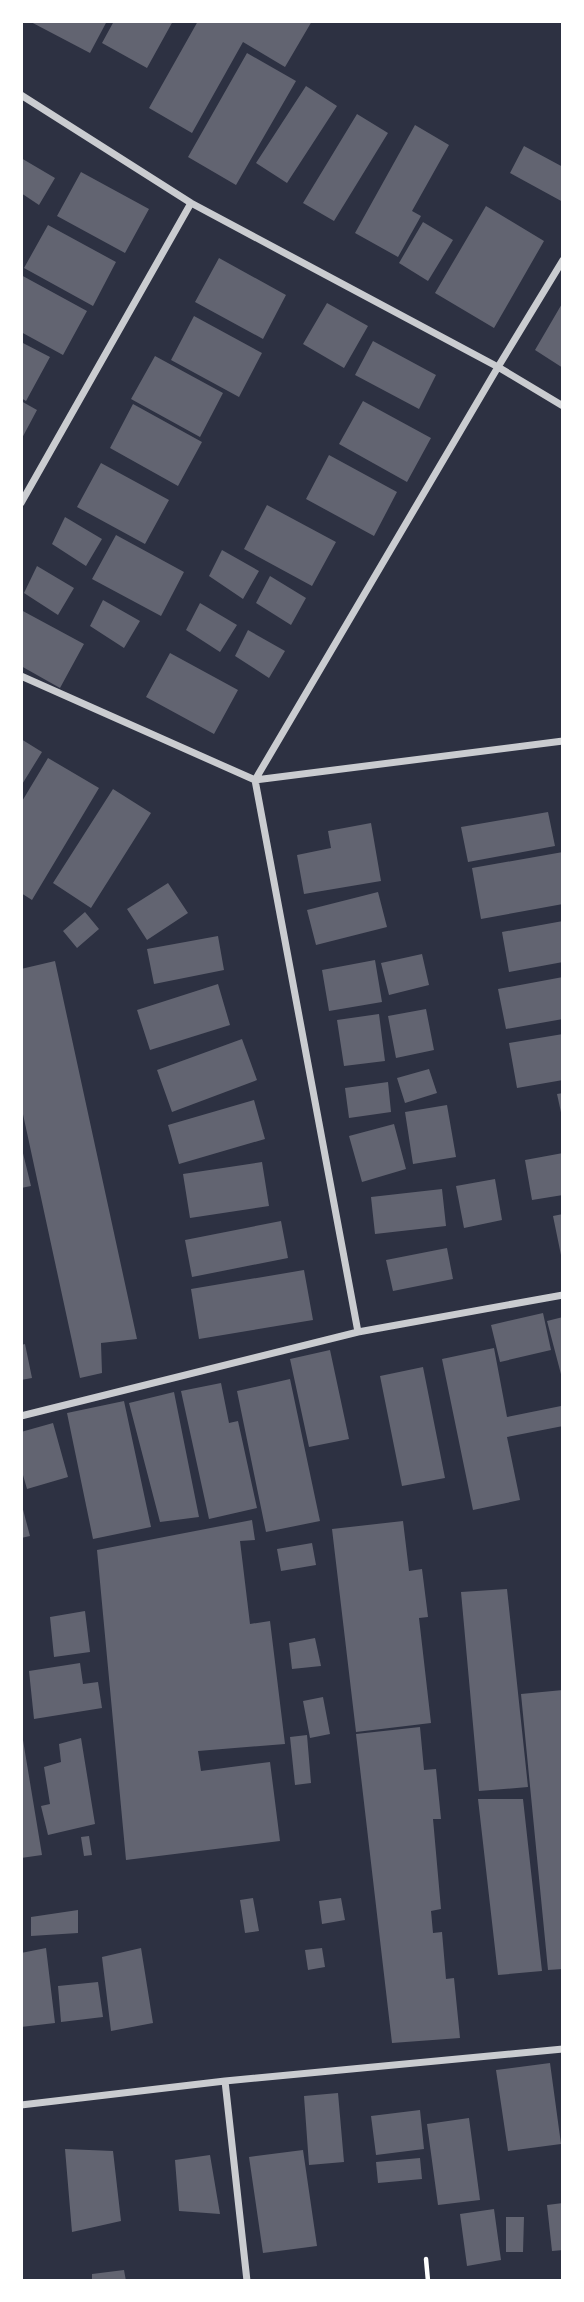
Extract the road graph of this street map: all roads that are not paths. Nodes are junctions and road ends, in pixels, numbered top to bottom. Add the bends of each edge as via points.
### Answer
1 (21, 95) edge
2 (191, 203) junction
3 (563, 260) edge
4 (498, 367) junction
5 (563, 406) edge
6 (21, 503) edge
7 (21, 676) edge
8 (563, 741) edge
9 (255, 780) junction
10 (563, 1295) edge
11 (358, 1332) junction
12 (21, 1416) edge
13 (563, 2049) edge
14 (225, 2081) junction
15 (21, 2105) edge
16 (247, 2281) edge

1 - 2 street
2 - 4 street
2 - 6 street
3 - 4 street
4 - 5 street
4 - 9 street
7 - 9 street
8 - 9 street
9 - 11 street
10 - 11 street
11 - 12 street
13 - 14 street
14 - 15 street
14 - 16 street

